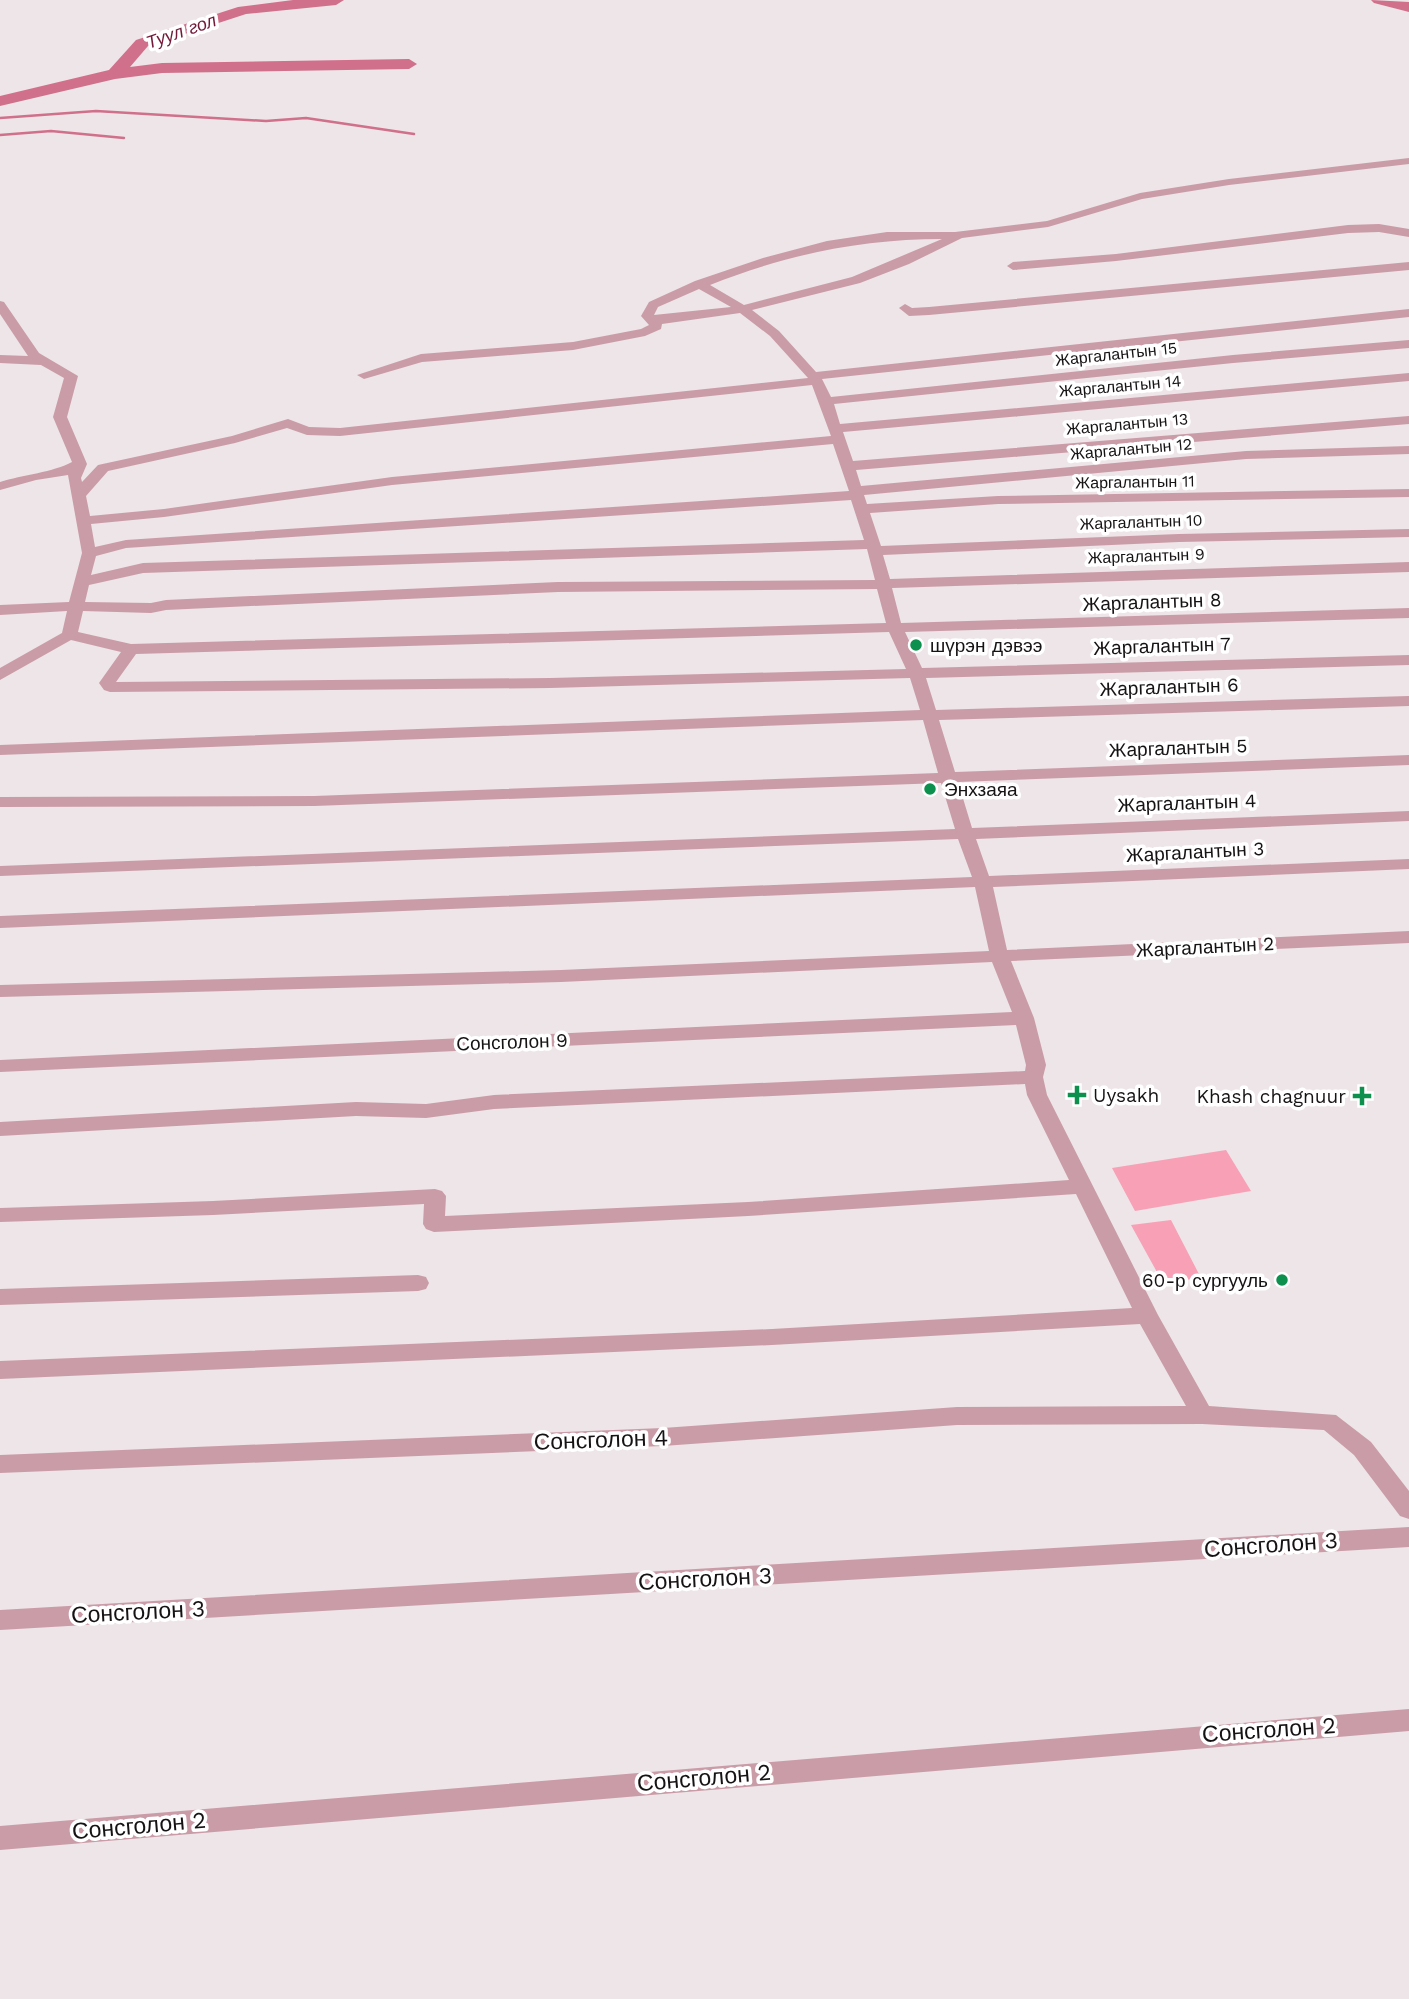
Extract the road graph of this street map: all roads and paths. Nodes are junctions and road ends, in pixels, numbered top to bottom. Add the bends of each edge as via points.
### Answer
1 (1409, 161) edge
2 (1409, 233) edge
3 (960, 234) junction
4 (1409, 263) edge
5 (1013, 266) dead end
6 (699, 284) junction
7 (1167, 286) junction
8 (0, 305) edge
9 (744, 308) junction
10 (1409, 313) edge
11 (652, 321) junction
12 (1409, 344) edge
13 (0, 359) edge
14 (43, 361) junction
15 (364, 375) dead end
16 (1409, 377) edge
17 (815, 378) junction
18 (826, 401) junction
19 (1409, 420) edge
20 (836, 435) junction
21 (1409, 450) edge
22 (80, 464) junction
23 (848, 466) junction
24 (0, 486) edge
25 (1409, 493) edge
26 (79, 495) junction
27 (858, 499) junction
28 (82, 521) junction
29 (1409, 533) edge
30 (874, 547) junction
31 (89, 553) junction
32 (1409, 566) edge
33 (82, 582) junction
34 (885, 583) junction
35 (76, 606) junction
36 (0, 610) edge
37 (1409, 613) edge
38 (895, 628) junction
39 (69, 635) junction
40 (131, 649) junction
41 (33, 656) junction
42 (0, 659) edge
43 (1409, 660) edge
44 (917, 674) junction
45 (0, 675) edge
46 (1409, 701) edge
47 (931, 715) junction
48 (0, 750) edge
49 (1409, 760) edge
50 (948, 778) junction
51 (0, 802) edge
52 (1409, 816) edge
53 (966, 836) junction
54 (1409, 864) edge
55 (0, 871) edge
56 (983, 883) junction
57 (0, 922) edge
58 (1409, 937) edge
59 (1000, 958) junction
60 (0, 991) edge
61 (1024, 1018) junction
62 (0, 1066) edge
63 (1033, 1077) junction
64 (0, 1129) edge
65 (1081, 1186) junction
66 (0, 1215) edge
67 (418, 1283) dead end
68 (0, 1297) edge
69 (1147, 1315) junction
70 (0, 1370) edge
71 (1202, 1415) junction
72 (0, 1464) edge
73 (1409, 1509) edge
74 (1409, 1536) edge
75 (0, 1620) edge
76 (1409, 1720) edge
77 (0, 1838) edge

1 - 3 street via 1170,190 1048,224
2 - 5 street via 1375,227 1113,260
3 - 6 street via 887,236 839,244 736,269
3 - 9 street via 856,280
4 - 7 street
6 - 9 street
6 - 11 street via 653,305 647,316
7 - 7 street via 909,312 905,308
8 - 14 street via 34,356
9 - 11 street
9 - 17 street via 779,335
10 - 17 street
11 - 15 street via 657,326 645,332 585,344 421,358
12 - 18 street, Жаргалантын 15
13 - 14 street
14 - 22 street via 71,376 60,417
16 - 20 street, Жаргалантын 14
17 - 18 street
17 - 26 street via 373,429 319,432 298,430 288,423 103,468
18 - 20 street
19 - 23 street, Жаргалантын 13
20 - 23 street
20 - 28 street, Жаргалантын 14 via 392,481
21 - 27 street, Жаргалантын 12 via 1246,455
22 - 24 street via 65,472
22 - 26 street via 74,478
23 - 27 street
25 - 27 street, Жаргалантын 11
26 - 28 street
27 - 30 street
27 - 31 street via 126,544
28 - 31 street
29 - 30 street, Жаргалантын 10
30 - 33 street, Жаргалантын 10 via 144,568
30 - 34 street
31 - 33 street
32 - 34 street, Жаргалантын 9
33 - 35 street
34 - 35 street via 558,587 151,608
34 - 38 street
35 - 36 street
35 - 39 street
37 - 38 street, Жаргалантын 8
38 - 40 street, Жаргалантын 8
38 - 44 street
39 - 40 street, Жаргалантын 8
39 - 41 street
40 - 44 street, Жаргалантын 7 via 107,684 110,687
41 - 42 street
41 - 45 street
43 - 44 street, Жаргалантын 7
44 - 47 street
46 - 47 street, Жаргалантын 6
47 - 48 street, Жаргалантын 6
47 - 50 street
49 - 50 street, Жаргалантын 5
50 - 51 street, Жаргалантын 5 via 314,801
50 - 53 street
52 - 53 street, Жаргалантын 4
53 - 55 street, Жаргалантын 4
53 - 56 street
54 - 56 street, Жаргалантын 3
56 - 57 street, Жаргалантын 3
56 - 59 street
58 - 59 street, Жаргалантын 2
59 - 60 street, Жаргалантын 2
59 - 61 street
61 - 62 street, Сонсголон 9
61 - 63 street via 1036,1065
63 - 64 street
63 - 65 street via 1037,1095
65 - 66 street via 434,1224 435,1196
65 - 69 street
67 - 68 street
69 - 70 street via 772,1337
69 - 71 street
71 - 72 street, Сонсголон 4 via 957,1416 663,1437
71 - 73 street, Сонсголон 4 via 1328,1421 1355,1440
74 - 75 street, Сонсголон 3
76 - 77 street, Сонсголон 2

